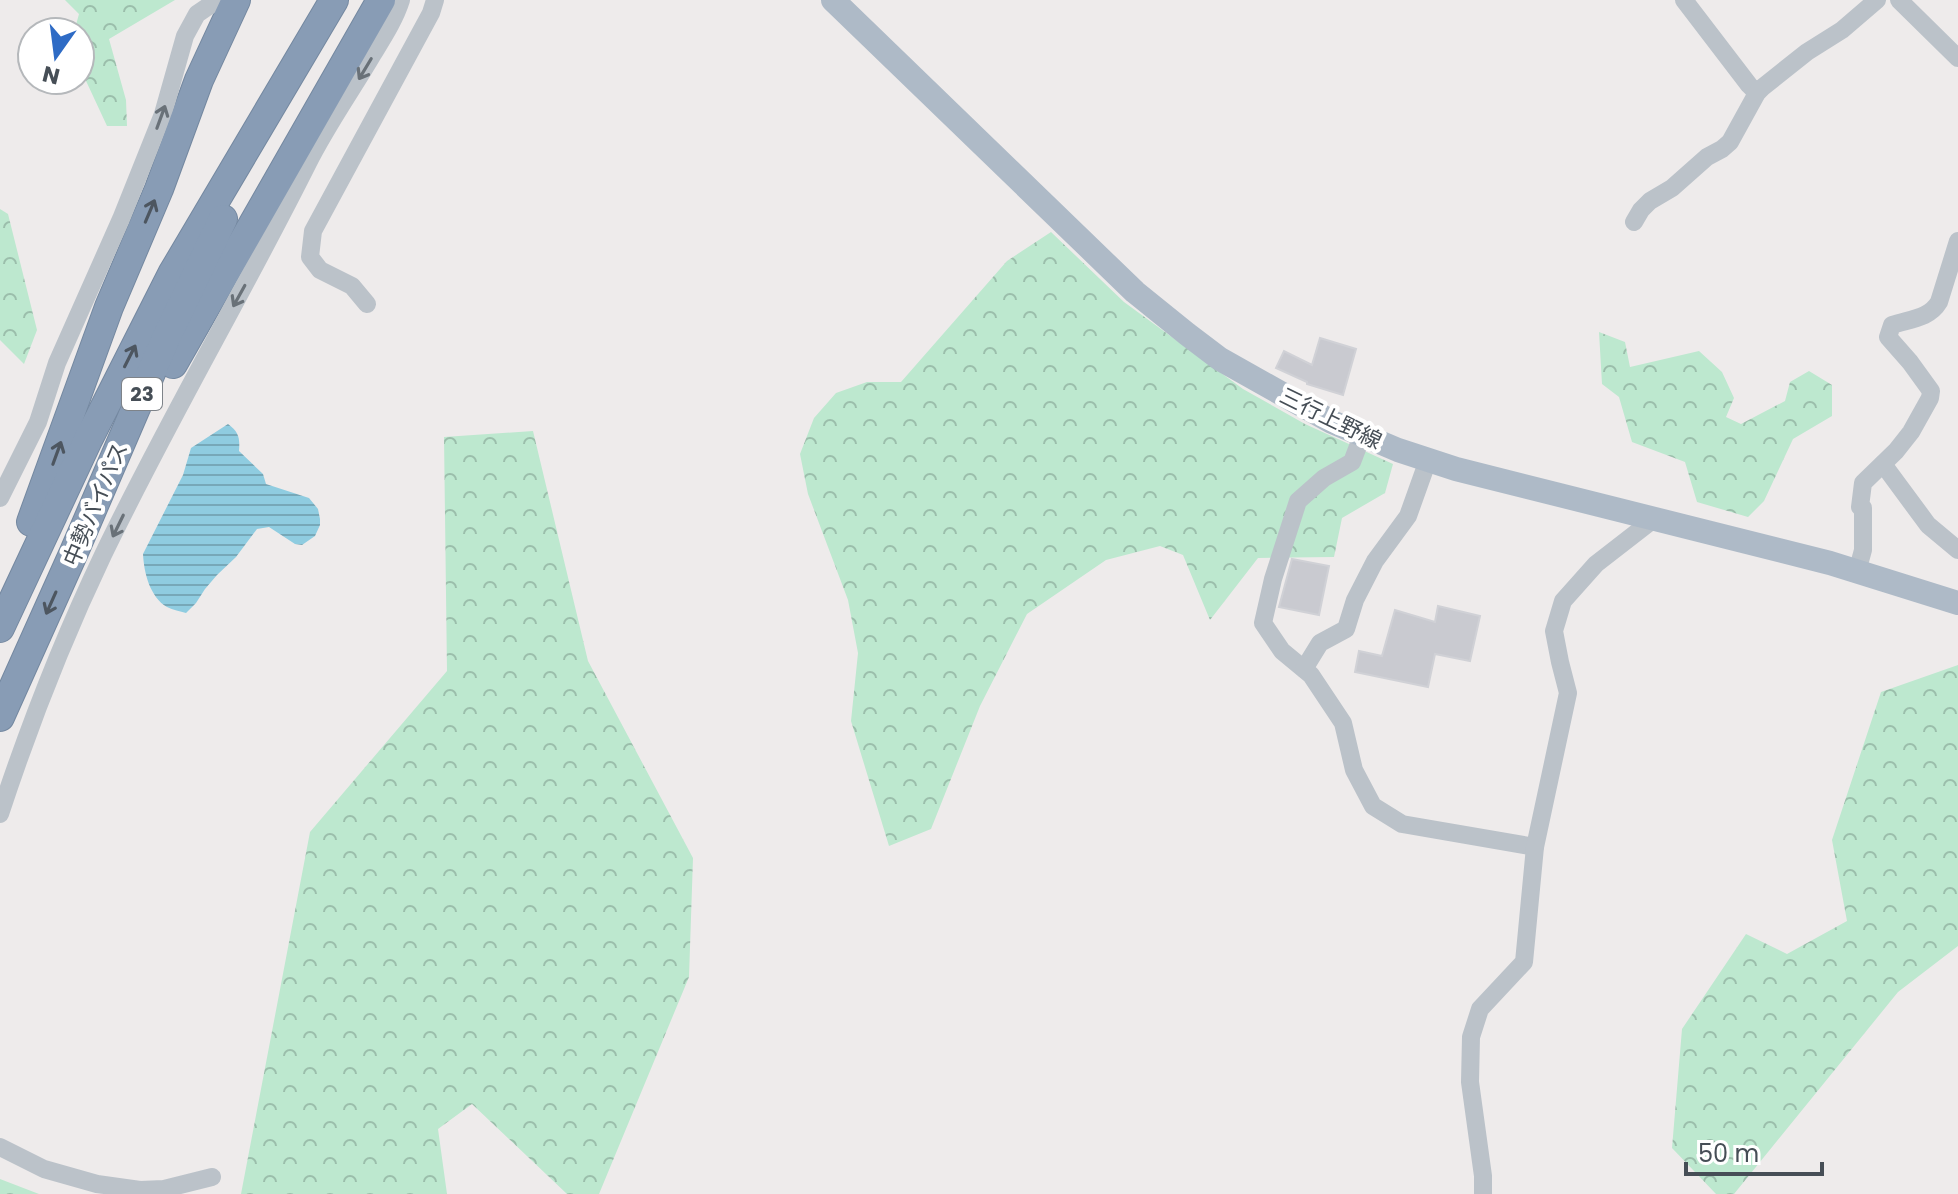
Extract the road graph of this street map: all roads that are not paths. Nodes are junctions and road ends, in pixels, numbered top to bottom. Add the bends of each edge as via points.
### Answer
1 (236, 0) edge
2 (334, 0) edge
3 (381, 0) edge
4 (401, 0) edge
5 (435, 0) edge
6 (833, 0) edge
7 (1684, 0) edge
8 (1877, 0) edge
9 (1899, 0) edge
10 (1958, 58) edge
11 (291, 73) junction
12 (1757, 93) junction
13 (1634, 222) dead end
14 (1958, 241) edge
15 (367, 304) dead end
16 (1362, 436) junction
17 (1428, 460) junction
18 (1883, 464) junction
19 (0, 498) edge
20 (1654, 519) junction
21 (1958, 550) edge
22 (74, 552) junction
23 (1857, 572) junction
24 (1958, 603) edge
25 (0, 605) edge
26 (0, 628) edge
27 (1304, 669) junction
28 (0, 717) edge
29 (0, 814) edge
30 (1535, 847) junction
31 (0, 1147) edge
32 (212, 1177) dead end
33 (1483, 1194) edge

19 -> 1 street via 38,422 57,363 121,219 163,114 185,36 197,14 213,3
25 -> 1 highway via 109,307
2 - 11 highway, 中勢バイパス / 23
3 - 22 highway via 182,348
4 -> 29 street via 318,144 109,544 60,651
5 - 15 street via 313,231 310,257 320,270 352,286
6 - 16 main road, 三行上野線 via 1135,292 1220,359
7 - 12 street
8 - 12 street
9 - 10 street
11 - 22 highway, 中勢バイパス / 23 via 166,338
26 -> 11 highway, 中勢バイパス / 23 via 172,274
12 - 13 street via 1730,142 1650,201
14 - 18 street via 1935,308 1889,330 1888,337 1931,391 1911,432
16 - 17 main road, 三行上野線
16 - 27 street via 1352,462 1298,501 1273,579 1263,623 1282,651
17 - 20 main road, 三行上野線
17 - 27 street via 1408,516 1375,561 1346,629 1320,643
18 - 21 street via 1928,525
18 - 23 street via 1863,483 1863,550
20 - 23 main road, 三行上野線
20 - 30 street via 1596,564 1563,601 1554,631 1568,693
22 -> 28 highway, 中勢バイパス / 23
23 - 24 main road, 三行上野線
27 - 30 street via 1343,723 1354,770 1373,806 1402,824
30 - 33 street via 1524,962 1480,1009 1471,1037 1470,1082
31 - 32 street via 44,1169 97,1184 164,1189

